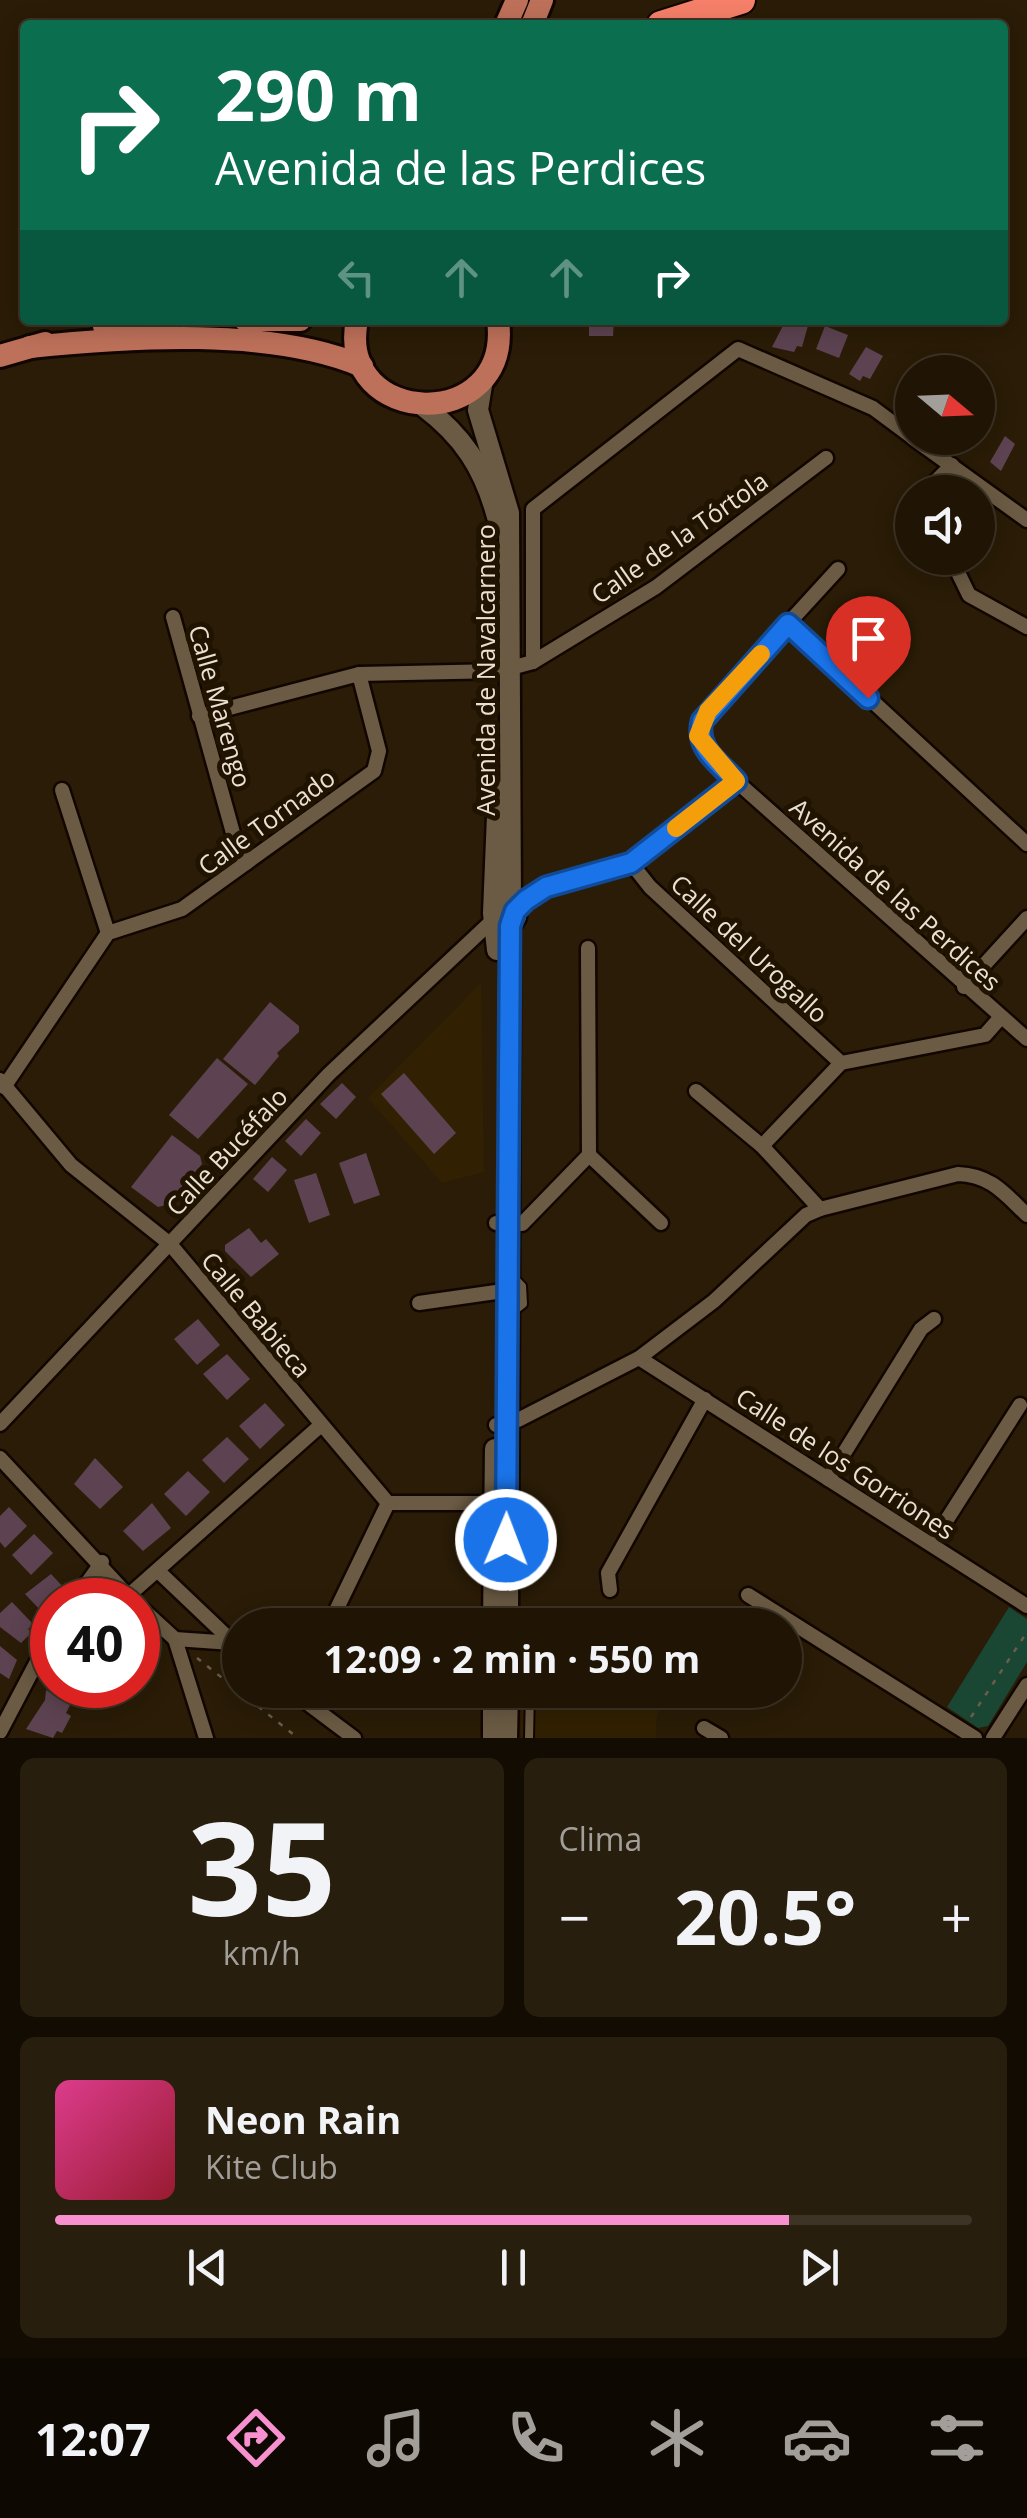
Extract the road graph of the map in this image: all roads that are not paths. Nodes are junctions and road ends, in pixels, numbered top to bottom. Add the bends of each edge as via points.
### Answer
1 (741, 0) edge
2 (677, 20) edge
3 (117, 325) edge
4 (357, 325) edge
5 (498, 325) edge
6 (30, 347) junction
7 (0, 356) edge
8 (362, 366) junction
9 (484, 378) junction
10 (423, 406) junction
11 (895, 424) edge
12 (937, 455) edge
13 (826, 458) dead end
14 (952, 466) junction
15 (943, 475) edge
16 (1027, 520) edge
17 (838, 569) dead end
18 (959, 575) edge
19 (172, 617) dead end
20 (788, 624) junction
21 (1027, 627) edge
22 (532, 662) junction
23 (505, 670) junction
24 (359, 674) junction
25 (199, 716) junction
26 (736, 781) junction
27 (62, 790) dead end
28 (1027, 844) edge
29 (246, 863) junction
30 (631, 863) junction
31 (504, 916) junction
32 (1027, 918) edge
33 (108, 933) junction
34 (588, 948) dead end
35 (964, 987) junction
36 (1000, 1018) junction
37 (1027, 1039) edge
38 (841, 1063) junction
39 (2, 1083) edge
40 (696, 1091) dead end
41 (762, 1146) junction
42 (590, 1155) junction
43 (820, 1209) junction
44 (1027, 1215) edge
45 (503, 1223) junction
46 (662, 1223) dead end
47 (170, 1244) junction
48 (496, 1292) junction
49 (418, 1303) dead end
50 (934, 1319) dead end
51 (639, 1358) junction
52 (705, 1399) junction
53 (1020, 1405) dead end
54 (0, 1424) edge
55 (502, 1424) junction
56 (321, 1425) junction
57 (0, 1458) edge
58 (828, 1479) junction
59 (388, 1503) junction
60 (500, 1503) junction
61 (932, 1544) junction
62 (102, 1562) junction
63 (158, 1571) junction
64 (91, 1578) edge
65 (115, 1578) edge
66 (152, 1578) edge
67 (610, 1590) dead end
68 (748, 1595) dead end
69 (1027, 1606) edge
70 (337, 1608) edge
71 (494, 1608) edge
72 (507, 1608) edge
73 (160, 1625) edge
74 (222, 1633) edge
75 (175, 1639) junction
76 (222, 1644) edge
77 (30, 1674) edge
78 (1027, 1685) edge
79 (314, 1708) edge
80 (493, 1708) edge
81 (508, 1708) edge
82 (530, 1708) edge
83 (704, 1728) dead end
84 (0, 1732) edge
85 (969, 1733) edge
86 (1001, 1735) edge
87 (206, 1738) edge
88 (354, 1738) edge
89 (493, 1738) edge
90 (507, 1738) edge
91 (530, 1738) edge
92 (720, 1738) edge

1 - 2 highway
3 - 6 main road
4 - 8 main road
5 - 9 main road via 498,348
6 - 7 main road
6 - 8 main road via 184,339 293,347
8 - 10 main road via 387,394
9 - 10 main road via 446,404
9 - 23 street, Avenida de Navalcarnero via 478,410 510,513
10 - 23 street, Avenida de Navalcarnero via 456,431 479,469 500,534
11 - 22 street via 738,349 532,509
12 - 14 street
13 - 22 street, Calle de la Tórtola via 656,587
14 - 15 street
14 - 16 street
17 - 20 street
18 - 21 street via 969,595
19 - 25 street, Calle Marengo
20 - 26 street, Avenida de las Perdices via 708,711 698,736
20 - 28 street
22 - 23 street, Calle de la Tórtola
23 - 24 street, Calle de la Tórtola
23 - 31 street, Avenida de Navalcarnero
24 - 25 street
24 - 29 street, Calle Tornado via 379,751 374,772
25 - 29 street, Calle Marengo
26 - 30 street
26 - 35 street, Avenida de las Perdices
27 - 33 street
29 - 33 street, Calle Tornado via 182,909
30 - 31 street via 546,887
30 - 38 street, Calle del Urogallo
31 - 45 street, Avenida de Navalcarnero
31 - 47 street, Calle Bucéfalo via 329,1074
32 - 35 street
33 - 39 street
34 - 42 street
35 - 36 street, Avenida de las Perdices
36 - 37 street, Avenida de las Perdices
36 - 38 street via 986,1035
38 - 41 street
39 - 47 street, Calle Babieca via 71,1165
40 - 41 street
41 - 43 street
42 - 45 street via 522,1224
42 - 46 street
43 - 44 street via 975,1174
43 - 51 street via 806,1214 714,1301
45 - 48 street, Avenida de Navalcarnero
45 - 55 street, Avenida de Navalcarnero via 510,1314
47 - 54 street, Calle Bucéfalo
47 - 56 street, Calle Babieca
48 - 49 street
48 - 55 street, Avenida de Navalcarnero
50 - 58 street via 921,1329
51 - 52 street, Calle de los Gorriones
51 - 55 street
52 - 58 street, Calle de los Gorriones
52 - 67 street via 608,1573
53 - 61 street
55 - 60 street, Avenida de Navalcarnero
56 - 59 street, Calle Babieca
56 - 63 street
57 - 62 street
58 - 61 street, Calle de los Gorriones
59 - 60 street
59 - 70 street
60 - 71 street, Avenida de Navalcarnero
60 - 72 street, Avenida de Navalcarnero
61 - 69 street, Calle de los Gorriones
62 - 64 street
62 - 65 street
63 - 66 street
63 - 74 street
68 - 85 street
73 - 75 street
75 - 76 street
75 - 87 street
77 - 84 street
78 - 86 street
79 - 88 street
80 - 89 street
81 - 90 street
82 - 91 lane
83 - 92 street

